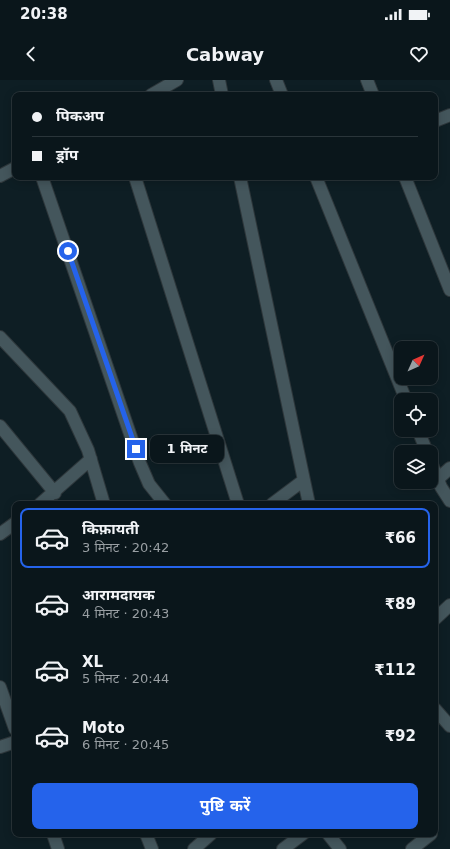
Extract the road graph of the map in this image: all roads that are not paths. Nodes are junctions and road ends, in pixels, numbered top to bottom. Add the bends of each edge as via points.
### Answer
1 (177, 80) edge
2 (219, 80) edge
3 (276, 80) edge
4 (367, 80) edge
5 (156, 92) edge
6 (221, 92) edge
7 (281, 92) edge
8 (372, 92) edge
9 (450, 115) edge
10 (438, 120) edge
11 (12, 170) edge
12 (0, 176) edge
13 (43, 180) edge
14 (136, 180) edge
15 (241, 180) edge
16 (317, 180) edge
17 (406, 180) edge
18 (450, 290) edge
19 (0, 337) edge
20 (403, 393) edge
21 (0, 426) edge
22 (91, 459) junction
23 (450, 468) edge
24 (438, 479) joint
25 (304, 480) junction
26 (55, 493) junction
27 (450, 500) edge
28 (44, 501) edge
29 (103, 501) edge
30 (163, 501) edge
31 (237, 501) edge
32 (276, 501) edge
33 (308, 501) edge
34 (450, 605) edge
35 (438, 616) edge
36 (0, 687) edge
37 (438, 712) edge
38 (12, 721) edge
39 (450, 726) edge
40 (12, 743) edge
41 (0, 747) edge
42 (54, 837) edge
43 (147, 837) edge
44 (208, 837) edge
45 (299, 837) edge
46 (331, 837) edge
47 (427, 837) edge
48 (58, 849) edge
49 (152, 849) edge
50 (194, 849) edge
51 (283, 849) edge
52 (340, 849) edge
53 (412, 849) edge

1 - 5 street
2 - 6 street
3 - 7 street
4 - 8 street
9 - 10 street
11 - 12 street
13 - 30 street via 140,463 149,484
14 - 31 street
15 - 25 street
16 - 20 street
17 - 18 street
19 - 22 street via 70,411
21 - 26 street
22 - 26 street
22 - 29 street
23 - 24 street
24 - 27 street
25 - 32 street
25 - 33 street
26 - 28 street
34 - 35 street
36 - 38 street
37 - 39 street
40 - 41 street
42 - 48 street
43 - 49 street
44 - 50 street
45 - 51 street
46 - 52 street
47 - 53 street

